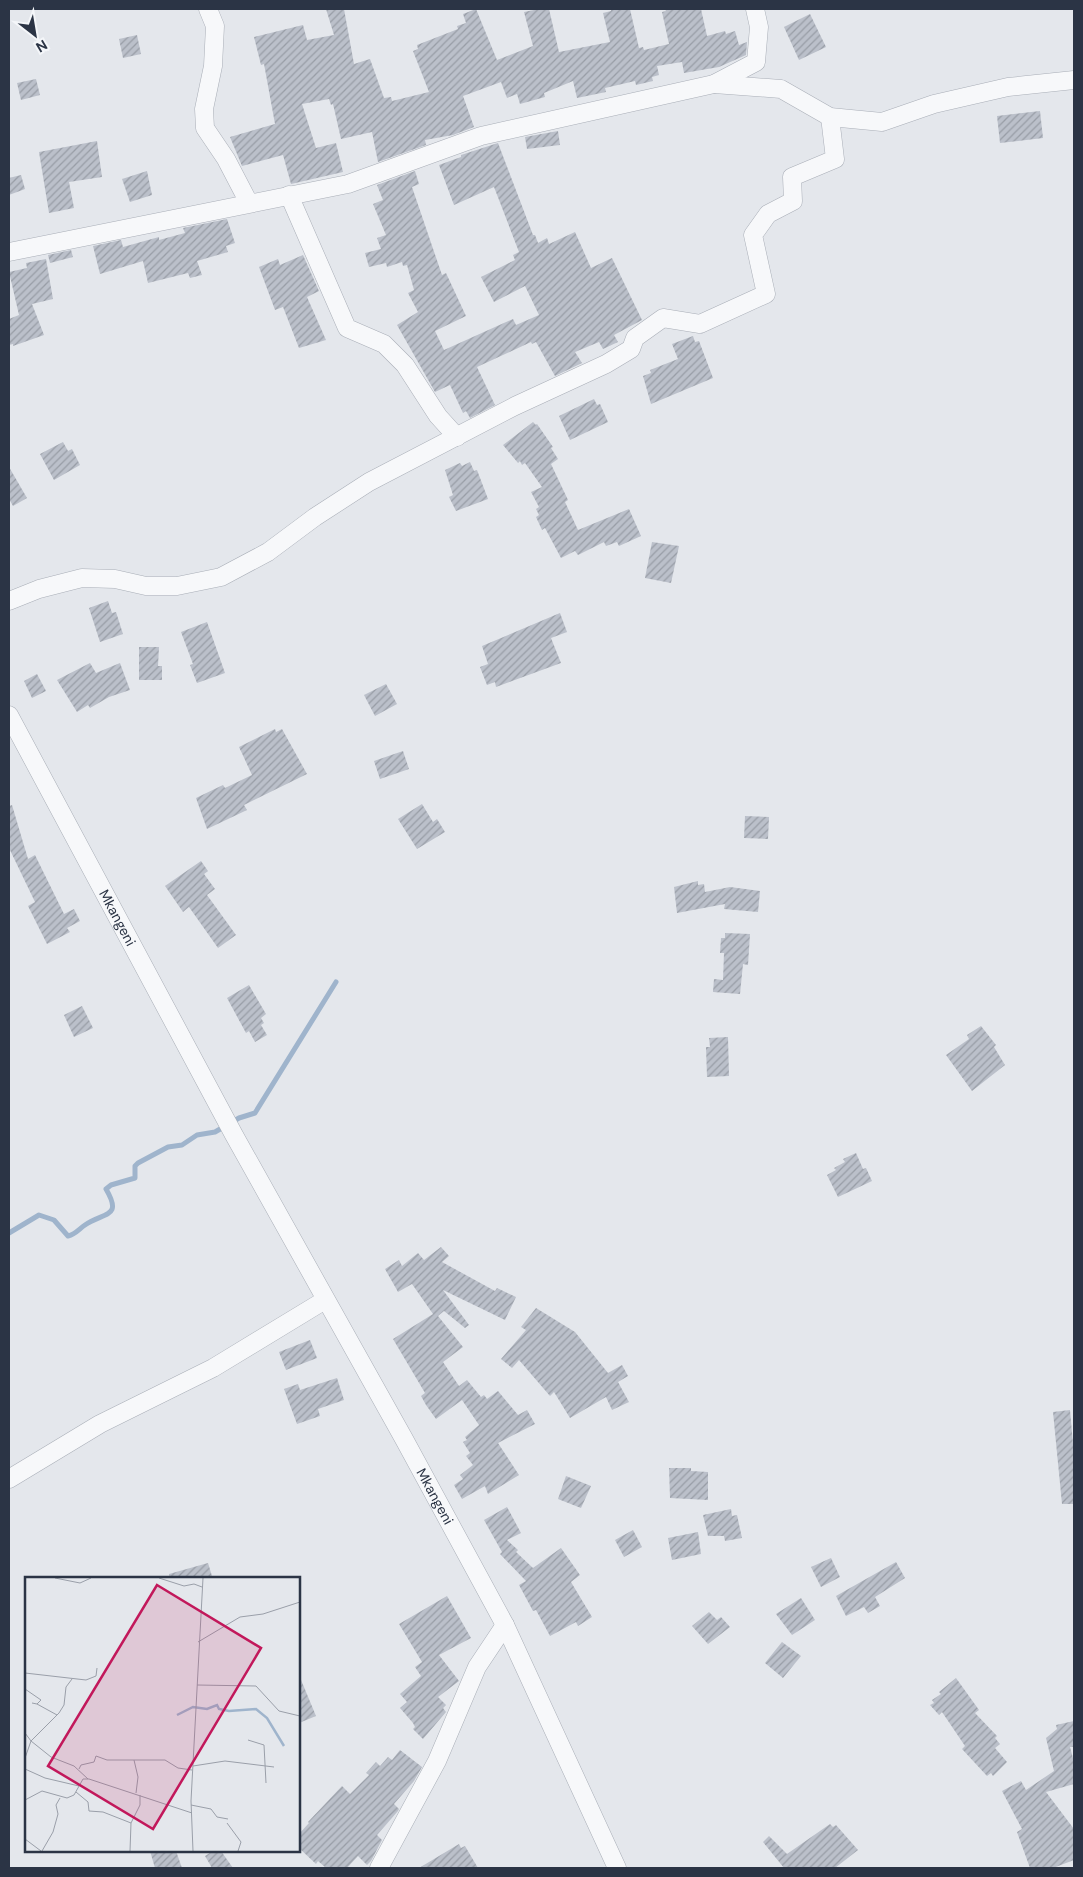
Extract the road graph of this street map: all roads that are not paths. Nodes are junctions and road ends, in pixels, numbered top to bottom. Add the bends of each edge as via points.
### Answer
1 (208, 9) edge
2 (755, 9) edge
3 (1074, 80) edge
4 (714, 84) junction
5 (830, 117) junction
6 (289, 195) junction
7 (250, 203) junction
8 (9, 252) edge
9 (456, 437) junction
10 (9, 601) edge
11 (9, 715) edge
12 (325, 1300) junction
13 (9, 1479) edge
14 (505, 1625) junction
15 (379, 1868) edge
16 (617, 1868) edge

1 - 7 street via 215,26 213,66 204,109 205,128
2 - 4 street via 759,27 756,62
3 - 5 street via 1008,87 934,104 882,122
4 - 5 street via 781,89
4 - 6 street via 481,136 348,184
5 - 9 street via 835,158 792,177 793,201 768,214 753,235 766,294 700,324 664,318 635,338 631,349 606,364
6 - 7 street
6 - 9 street via 347,328 384,344 405,364 438,416
7 - 8 street
9 - 10 street via 369,482 268,552 221,577 177,586 146,586 115,579 82,578
11 - 12 street, Mkangeni
12 - 13 street via 214,1368 100,1424
12 - 14 street, Mkangeni
14 - 15 street via 477,1668 437,1761
14 - 16 street, Mkangeni

